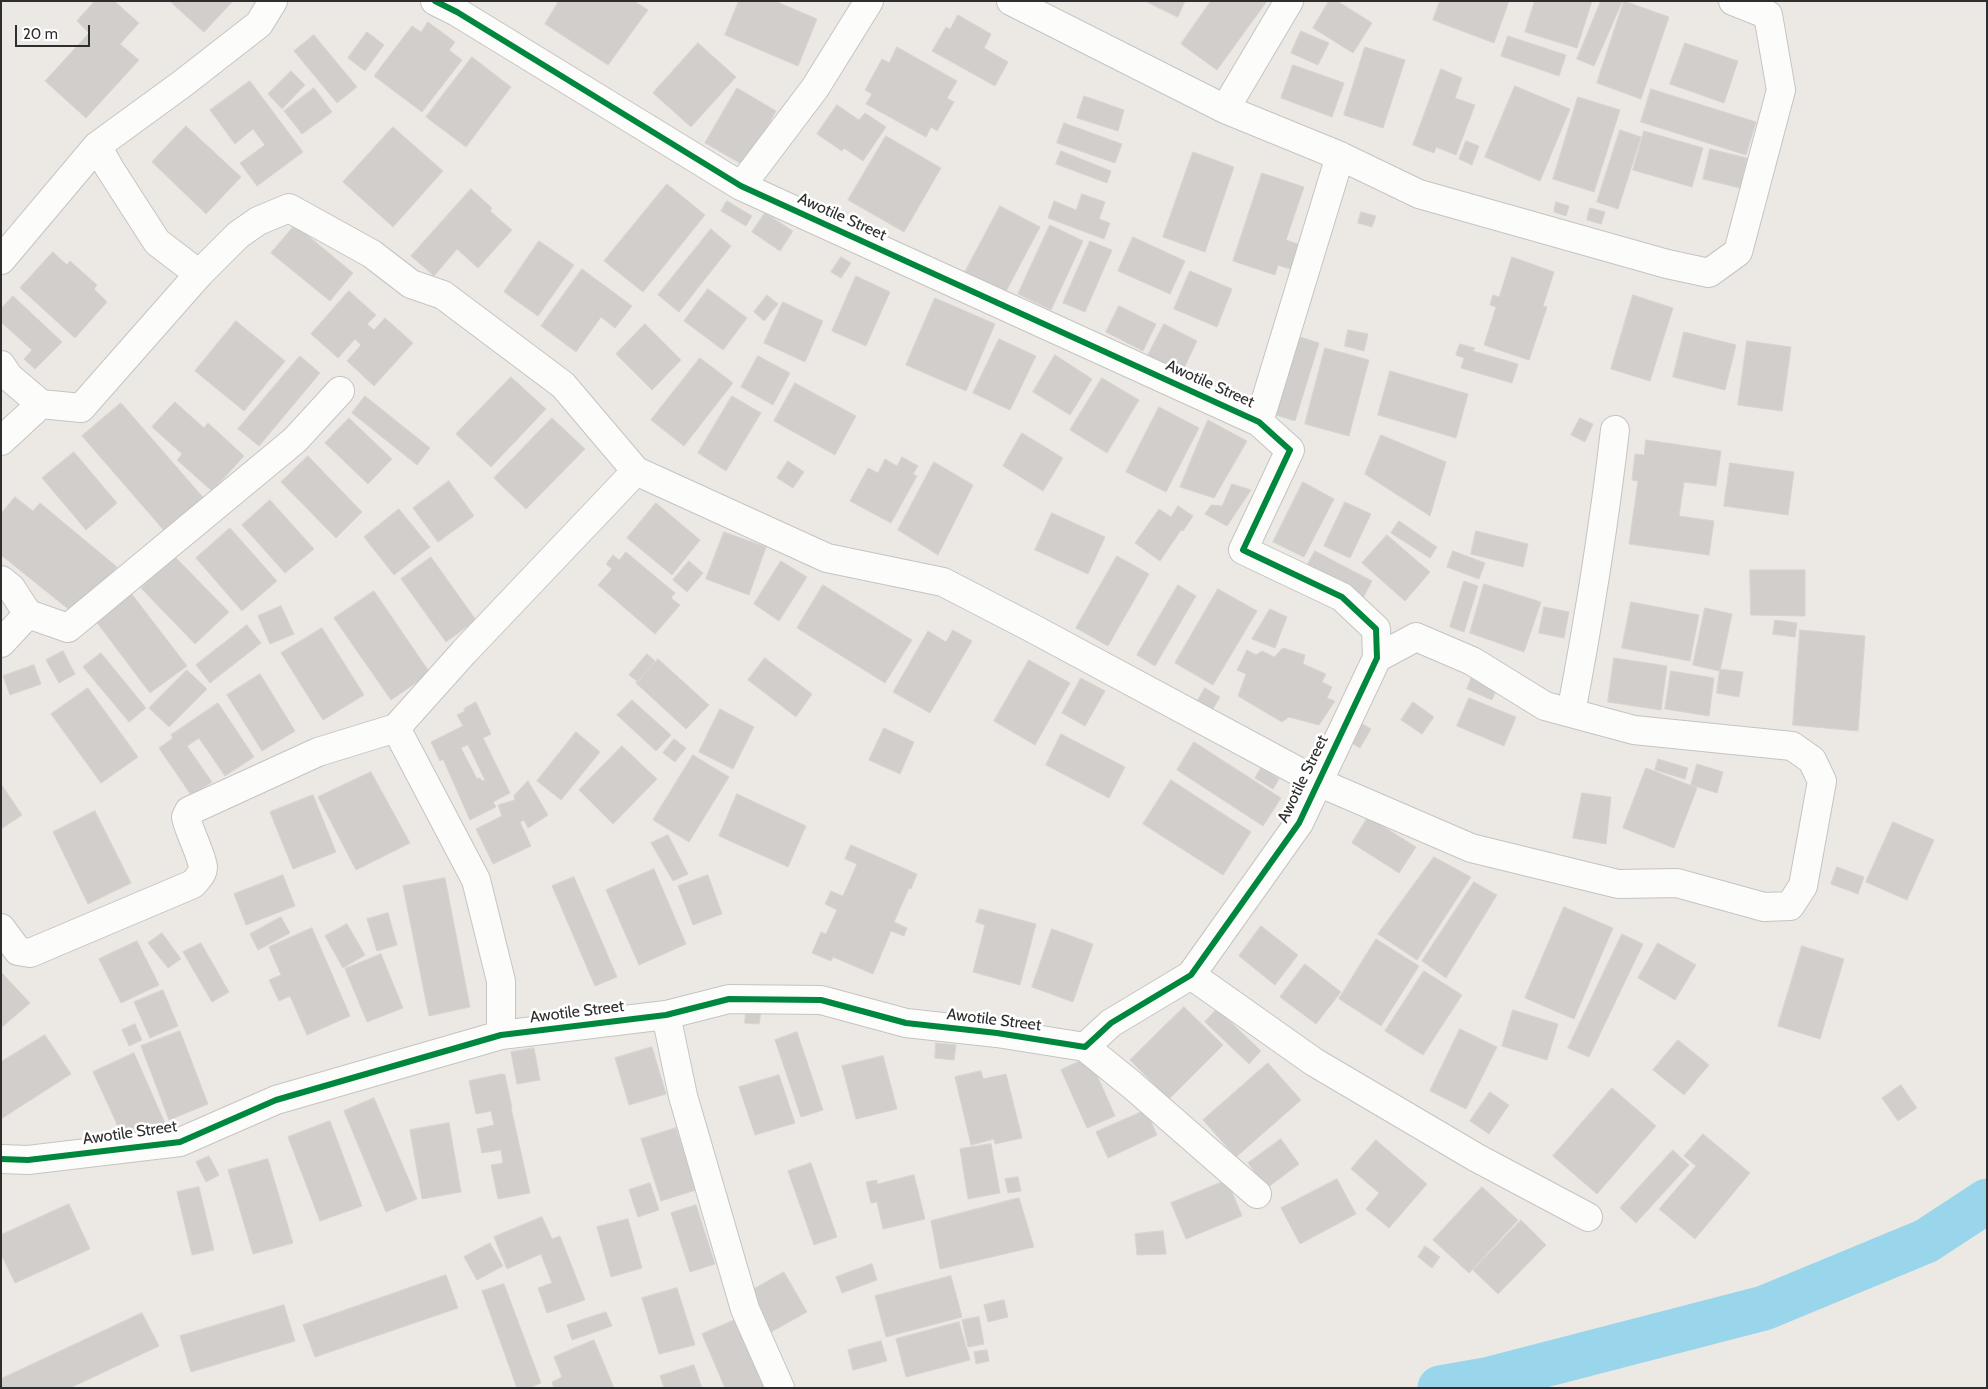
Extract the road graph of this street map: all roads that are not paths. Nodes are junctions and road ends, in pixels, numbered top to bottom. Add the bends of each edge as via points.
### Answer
1 (273, 1) edge
2 (435, 1) edge
3 (869, 1) edge
4 (1011, 1) edge
5 (1289, 1) edge
6 (1733, 1) edge
7 (1225, 109) junction
8 (97, 146) junction
9 (1340, 156) junction
10 (742, 186) junction
11 (1, 260) edge
12 (199, 274) junction
13 (1, 365) edge
14 (340, 391) dead end
15 (41, 404) junction
16 (1259, 422) junction
17 (1615, 430) dead end
18 (1, 441) edge
19 (636, 471) junction
20 (1, 580) edge
21 (28, 614) junction
22 (1, 643) edge
23 (1377, 658) junction
24 (1571, 713) junction
25 (396, 728) junction
26 (1318, 782) junction
27 (1, 928) edge
28 (1191, 975) junction
29 (666, 1015) junction
30 (501, 1035) junction
31 (1085, 1047) junction
32 (1, 1159) edge
33 (1257, 1194) dead end
34 (1588, 1218) dead end
35 (780, 1388) edge

1 - 8 street via 259,24
2 - 10 street, Awotile Street
3 - 10 street via 815,88
4 - 7 street
5 - 7 street
6 - 9 street via 1768,16 1781,90 1738,252 1709,273 1419,194
7 - 9 street
8 - 11 street
8 - 12 street via 157,242
9 - 16 street
10 - 16 street, Awotile Street
12 - 15 street via 81,408
12 - 19 street via 258,221 289,208 372,254 411,284 443,295 563,385
13 - 15 street via 9,377
14 - 21 street via 295,440 68,628
15 - 18 street
16 - 23 street, Awotile Street via 1290,450 1243,550 1342,597 1376,629
17 - 24 street via 1593,596
19 - 25 street
19 - 26 street via 827,558 943,582
20 - 21 street via 11,588
21 - 22 street
23 - 24 street via 1416,637 1472,661 1545,706
23 - 26 street, Awotile Street
24 - 26 street via 1634,730 1792,746 1812,760 1822,781 1803,886 1790,906 1764,907 1677,883 1618,884 1471,848
25 - 27 street via 318,752 189,810 186,817 188,826 203,868 193,884 30,953 18,951
25 - 30 street via 476,880 501,981
26 - 28 street, Awotile Street via 1299,823
28 - 31 street, Awotile Street via 1111,1023
28 - 34 street via 1314,1062 1477,1158
29 - 30 street, Awotile Street
29 - 31 street, Awotile Street via 729,999 821,1000 906,1023
29 - 35 street via 683,1096 744,1309
30 - 32 street, Awotile Street via 276,1100 180,1142 28,1160
31 - 33 street

